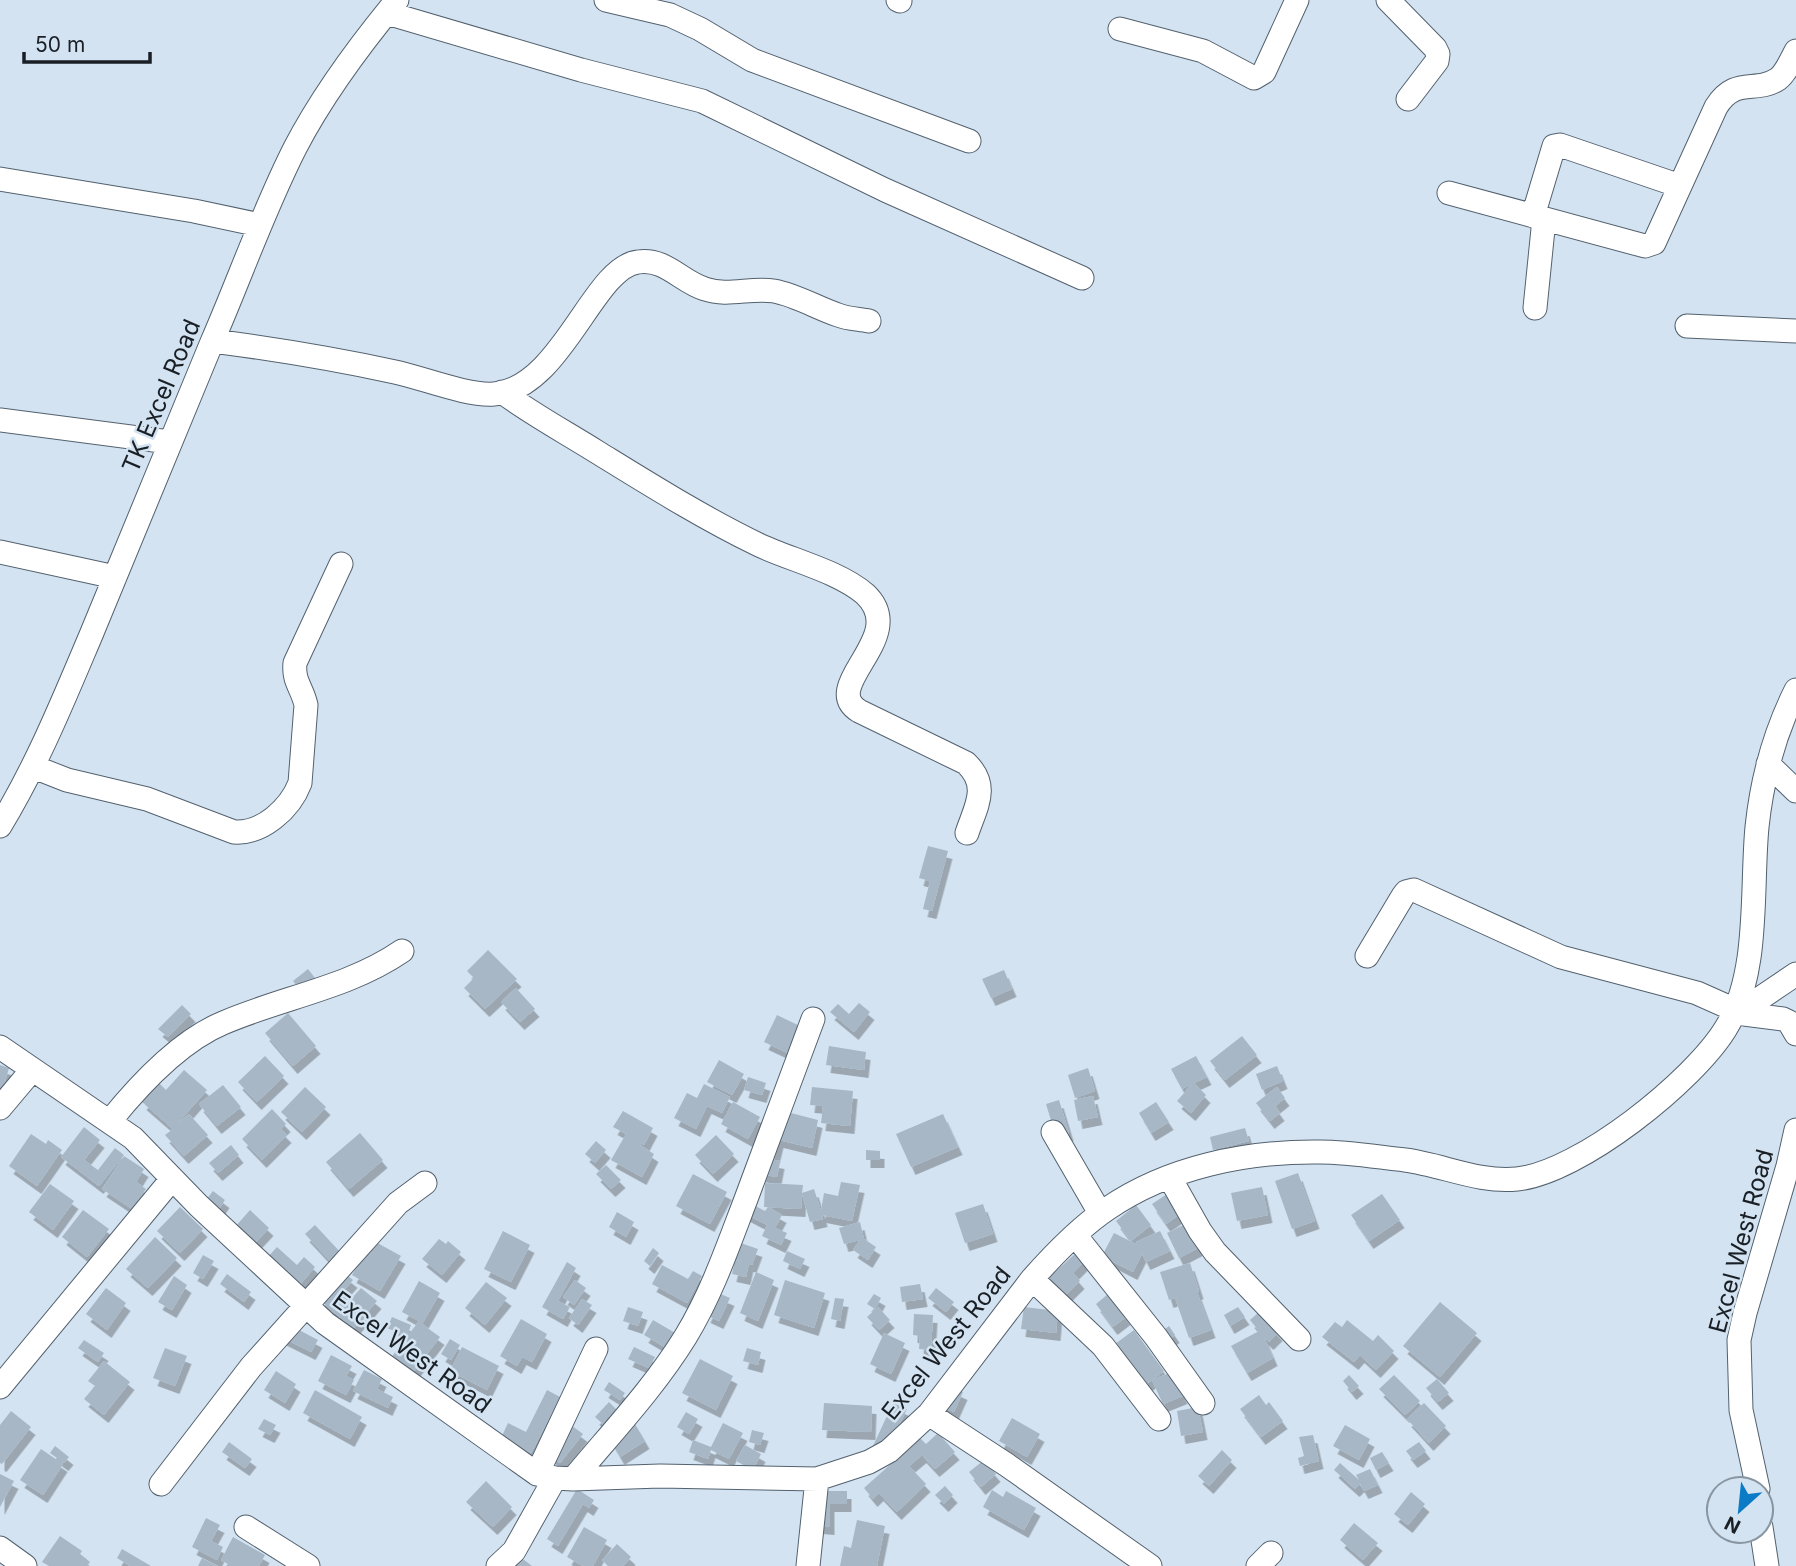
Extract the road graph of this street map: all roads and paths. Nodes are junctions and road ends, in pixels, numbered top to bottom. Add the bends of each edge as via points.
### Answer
1 (606, 0) edge
2 (1297, 0) edge
3 (1388, 0) edge
4 (392, 6) edge
5 (1120, 29) dead end
6 (1796, 51) edge
7 (1408, 99) dead end
8 (969, 141) dead end
9 (0, 178) edge
10 (1681, 186) junction
11 (1449, 193) dead end
12 (1538, 217) junction
13 (260, 225) junction
14 (1082, 278) dead end
15 (1535, 308) dead end
16 (869, 321) dead end
17 (1687, 326) dead end
18 (1796, 331) edge
19 (213, 341) junction
20 (502, 392) junction
21 (0, 420) edge
22 (169, 442) junction
23 (0, 552) edge
24 (341, 564) dead end
25 (116, 577) junction
26 (1796, 690) edge
27 (1768, 764) junction
28 (34, 767) junction
29 (1796, 791) edge
30 (0, 826) edge
31 (967, 833) dead end
32 (402, 951) dead end
33 (1367, 956) dead end
34 (1796, 974) edge
35 (1740, 1013) junction
36 (813, 1019) dead end
37 (1796, 1034) edge
38 (0, 1047) edge
39 (32, 1070) junction
40 (0, 1108) edge
41 (110, 1121) junction
42 (1796, 1130) edge
43 (1054, 1132) dead end
44 (1170, 1178) junction
45 (172, 1179) junction
46 (425, 1182) dead end
47 (1101, 1213) junction
48 (1074, 1235) junction
49 (1032, 1279) junction
50 (305, 1306) junction
51 (1299, 1339) dead end
52 (596, 1349) dead end
53 (0, 1387) edge
54 (1203, 1403) dead end
55 (929, 1413) junction
56 (1159, 1419) dead end
57 (1755, 1475) edge
58 (555, 1477) junction
59 (817, 1479) junction
60 (161, 1484) dead end
61 (246, 1527) dead end
62 (1764, 1545) edge
63 (0, 1548) edge
64 (25, 1566) edge
65 (307, 1566) edge
66 (498, 1566) edge
67 (808, 1566) edge
68 (1150, 1566) edge
69 (1767, 1566) edge

1 - 8 street via 670,15 751,60
2 - 5 street via 1264,72 1254,78 1203,51
3 - 7 street via 1438,54
4 - 13 street, TK Excel Road via 320,105
4 - 14 street via 581,70 702,100 885,190
6 - 10 street via 1781,77 1724,94
9 - 13 street
10 - 12 street via 1657,239 1645,246
10 - 12 street via 1554,146
11 - 12 street
12 - 15 street
13 - 19 street, TK Excel Road
16 - 20 street via 841,316 774,291 702,289 666,266 637,262 607,284 551,359 534,375
17 - 18 street
19 - 20 street via 396,372 485,394
19 - 22 street, TK Excel Road
20 - 31 street via 699,512 865,594 879,618 875,637 849,686 848,700 859,711 966,763 975,772 981,785
21 - 22 street
22 - 25 street, TK Excel Road
23 - 25 street
24 - 28 street via 295,663 294,678 306,705 300,783 274,819 246,833 234,832 148,799 67,780
25 - 28 street, TK Excel Road
26 - 27 street, Excel West Road
27 - 29 street
27 - 35 street, Excel West Road via 1757,827 1754,906
28 - 30 street, TK Excel Road
32 - 41 street via 365,973 201,1034 150,1076
33 - 35 street via 1403,896 1414,890 1561,957 1698,993
34 - 35 street
35 - 37 street via 1783,1019
35 - 44 street, Excel West Road via 1692,1072 1663,1098 1550,1172 1490,1180 1421,1163 1320,1152 1216,1163
36 - 58 street via 717,1275 692,1325 657,1380
38 - 39 street, Excel West Road
39 - 40 street
39 - 41 street, Excel West Road
41 - 45 street, Excel West Road via 149,1152
42 - 57 street, Excel West Road via 1739,1340 1741,1410
43 - 47 street
44 - 47 street, Excel West Road
44 - 51 street via 1215,1252
45 - 50 street, Excel West Road
45 - 53 street
46 - 50 street via 398,1203
47 - 48 street, Excel West Road
48 - 49 street, Excel West Road
48 - 54 street
49 - 55 street, Excel West Road
49 - 56 street via 1103,1346
50 - 58 street, Excel West Road via 382,1366
50 - 60 street via 251,1367
52 - 58 street
55 - 59 street, Excel West Road via 889,1451
55 - 68 street
58 - 59 street, Excel West Road
58 - 66 street via 514,1551
59 - 67 street
61 - 65 street
62 - 69 street
63 - 64 street

